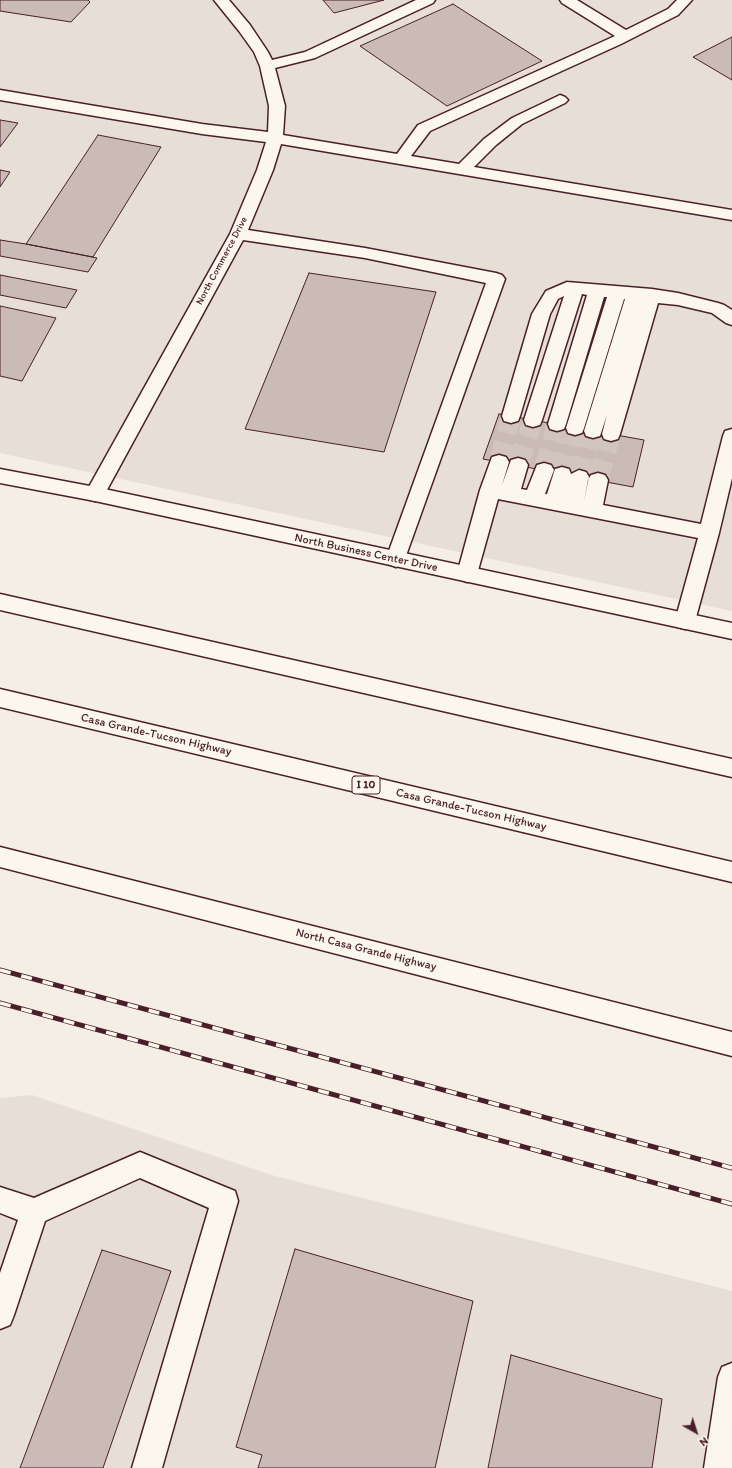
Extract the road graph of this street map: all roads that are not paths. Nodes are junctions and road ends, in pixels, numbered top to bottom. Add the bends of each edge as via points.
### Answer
1 (221, 0) edge
2 (428, 0) edge
3 (567, 0) edge
4 (685, 0) edge
5 (626, 36) junction
6 (267, 66) junction
7 (0, 95) edge
8 (560, 100) dead end
9 (275, 138) junction
10 (400, 160) junction
11 (462, 170) junction
12 (732, 215) edge
13 (238, 234) junction
14 (575, 288) junction
15 (597, 290) junction
16 (617, 292) junction
17 (644, 294) junction
18 (732, 319) edge
19 (511, 416) tunnel mouth
20 (533, 420) tunnel mouth
21 (593, 431) tunnel mouth
22 (611, 434) tunnel mouth
23 (732, 436) edge
24 (499, 462) tunnel mouth
25 (518, 465) tunnel mouth
26 (0, 476) edge
27 (598, 480) tunnel mouth
28 (490, 490) junction
29 (95, 494) junction
30 (510, 494) junction
31 (533, 499) junction
32 (563, 504) junction
33 (592, 510) junction
34 (709, 533) junction
35 (396, 559) junction
36 (467, 574) junction
37 (0, 602) edge
38 (685, 621) junction
39 (732, 631) edge
40 (0, 698) edge
41 (732, 768) edge
42 (0, 857) edge
43 (732, 872) edge
44 (732, 1044) edge
45 (0, 1200) edge
46 (34, 1212) junction
47 (0, 1315) edge
48 (732, 1377) edge
49 (147, 1468) edge
50 (719, 1468) edge

1 - 6 main road, North Commerce Drive via 245,28
2 - 6 main road via 310,55
3 - 5 main road
4 - 5 main road via 673,12
5 - 10 main road via 424,128
6 - 9 main road, North Commerce Drive via 278,106
7 - 9 main road via 202,129
8 - 11 main road via 517,121 490,142
9 - 10 main road
9 - 13 main road, North Commerce Drive via 265,170
10 - 11 main road
11 - 12 main road
13 - 29 main road, North Commerce Drive
13 - 35 main road via 365,253 496,279
14 - 15 main road
14 - 19 main road via 566,288 552,295 541,314
14 - 20 main road
15 - 16 main road
15 - 16 main road via 566,426
16 - 17 main road
17 - 18 main road via 702,304
17 - 21 main road
17 - 22 main road
23 - 34 main road
24 - 28 main road
25 - 30 main road
26 - 29 main road, North Business Center Drive
27 - 33 main road
28 - 30 main road
28 - 36 main road
29 - 35 main road, North Business Center Drive
30 - 31 main road
31 - 32 main road
31 - 32 main road via 562,474
32 - 33 main road
33 - 34 main road
34 - 38 main road
35 - 36 main road, North Business Center Drive
36 - 38 main road, North Business Center Drive
37 - 41 main road
38 - 39 main road, North Business Center Drive
40 - 43 main road, Casa Grande-Tucson Highway / I 10
42 - 44 main road, North Casa Grande Highway
45 - 46 main road
46 - 47 main road
46 - 49 main road via 140,1165 225,1201
48 - 50 main road

